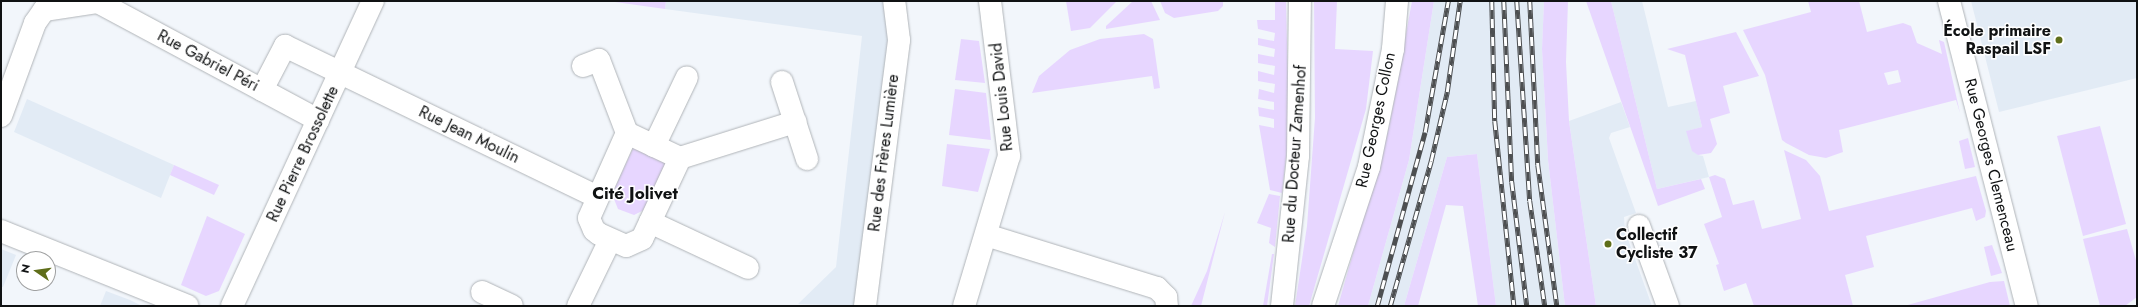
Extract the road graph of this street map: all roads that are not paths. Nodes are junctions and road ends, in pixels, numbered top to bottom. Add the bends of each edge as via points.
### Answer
1 (98, 1) edge
2 (373, 1) edge
3 (894, 1) edge
4 (990, 1) edge
5 (1300, 1) edge
6 (1397, 1) edge
7 (1949, 1) edge
8 (44, 6) edge
9 (598, 60) dead end
10 (340, 73) junction
11 (687, 77) dead end
12 (782, 82) dead end
13 (262, 90) junction
14 (1, 116) edge
15 (318, 120) junction
16 (795, 122) junction
17 (628, 133) junction
18 (654, 146) junction
19 (680, 158) junction
20 (807, 159) dead end
21 (597, 198) junction
22 (650, 222) junction
23 (1640, 226) dead end
24 (1, 231) edge
25 (986, 235) junction
26 (610, 240) junction
27 (748, 268) dead end
28 (482, 292) dead end
29 (188, 306) edge
30 (232, 306) edge
31 (512, 306) edge
32 (578, 306) edge
33 (865, 306) edge
34 (964, 306) edge
35 (1167, 306) edge
36 (1282, 306) edge
37 (1323, 306) edge
38 (1668, 306) edge
39 (2027, 306) edge

1 - 8 street
1 - 13 street, Rue Gabriel Péri
2 - 10 street, Rue Pierre Brossolette
3 - 33 street, Rue des Frères Lumière via 899,40
4 - 25 street, Rue Louis David via 1009,156
5 - 36 street, Rue du Docteur Zamenhof via 1298,156
6 - 37 street, Rue Georges Collon via 1393,49 1370,167
7 - 39 street, Rue Georges Clemenceau
8 - 14 street via 35,23
9 - 17 street
10 - 13 street, Rue Jean Moulin via 285,46
10 - 15 street, Rue Pierre Brossolette
10 - 21 street, Rue Jean Moulin
11 - 18 street
12 - 16 street
13 - 15 street, Rue Gabriel Péri
15 - 30 street, Rue Pierre Brossolette
16 - 19 street
16 - 20 street
17 - 18 street
17 - 21 street
18 - 19 street
19 - 22 street
21 - 26 street via 591,211 591,224 594,230
22 - 26 street via 637,244 626,246
22 - 27 street
23 - 38 street
24 - 29 street
25 - 34 street, Rue Louis David
25 - 35 street via 1157,288 1166,297
26 - 32 street
28 - 31 street

